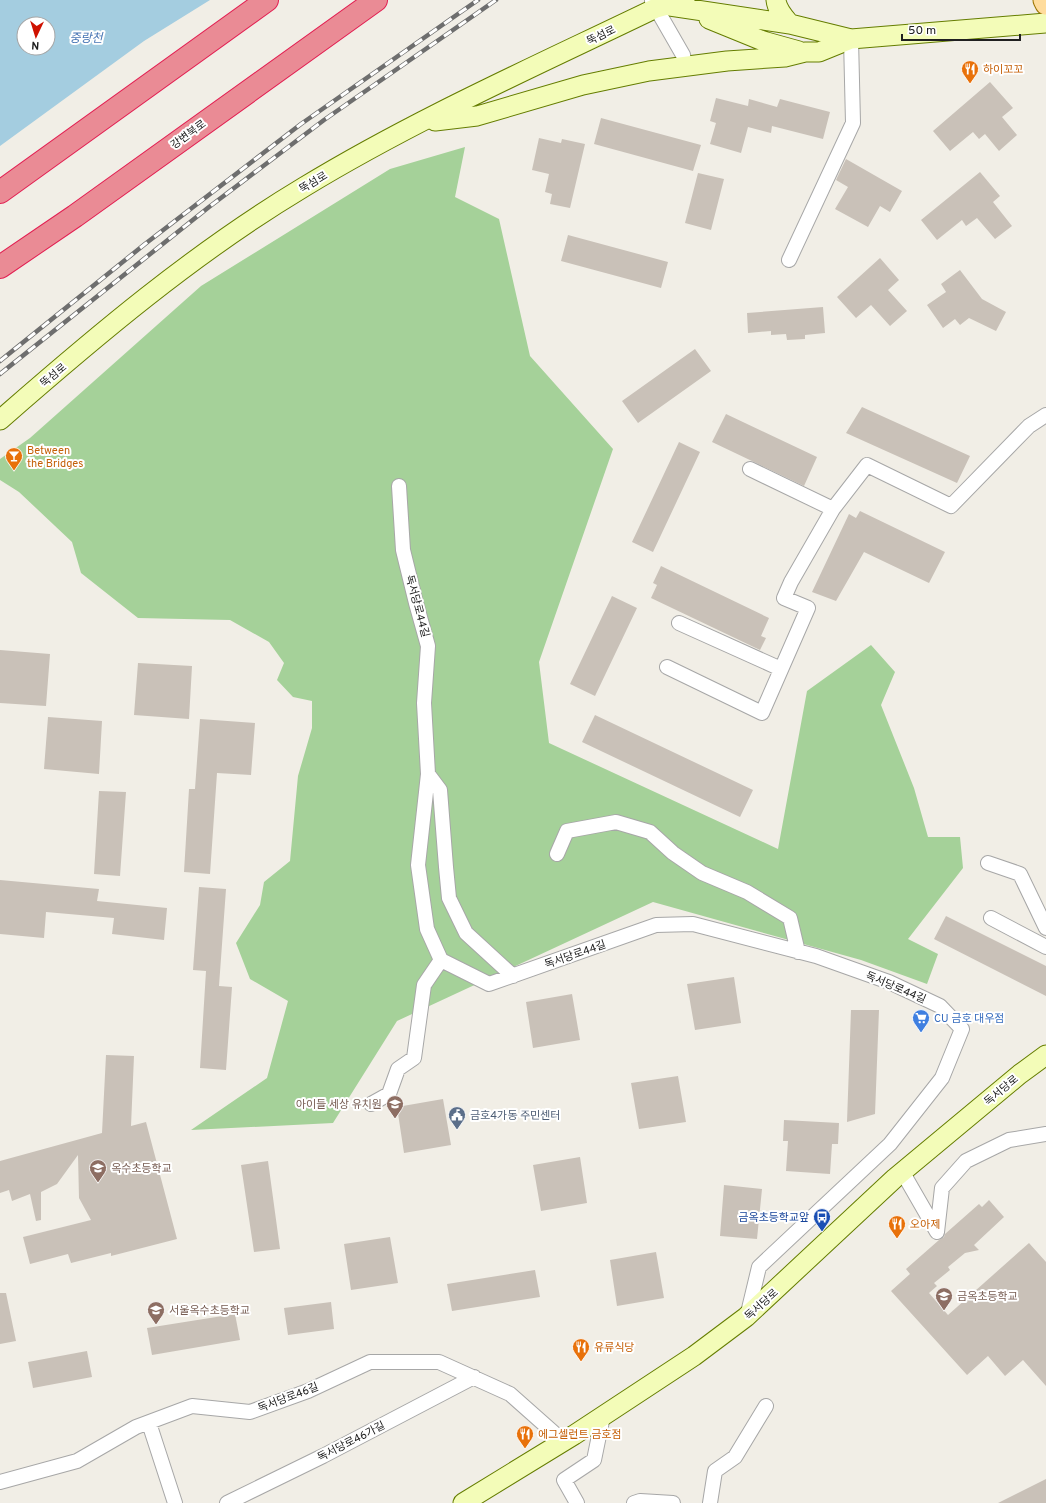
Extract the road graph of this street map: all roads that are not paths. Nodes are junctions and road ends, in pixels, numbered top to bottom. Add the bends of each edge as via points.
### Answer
1 (267, 0) edge
2 (376, 0) edge
3 (685, 0) edge
4 (776, 0) edge
5 (1044, 0) edge
6 (660, 3) edge
7 (1046, 4) edge
8 (1046, 23) edge
9 (790, 24) junction
10 (851, 39) junction
11 (805, 52) junction
12 (685, 66) junction
13 (420, 122) junction
14 (0, 192) edge
15 (789, 260) dead end
16 (0, 267) edge
17 (1046, 415) edge
18 (0, 420) edge
19 (750, 469) dead end
20 (399, 486) dead end
21 (833, 509) junction
22 (679, 623) dead end
23 (667, 667) dead end
24 (781, 669) junction
25 (428, 774) junction
26 (557, 854) dead end
27 (988, 863) dead end
28 (991, 918) dead end
29 (1046, 928) edge
30 (1046, 947) edge
31 (798, 952) junction
32 (441, 960) junction
33 (513, 976) junction
34 (1046, 1055) edge
35 (371, 1104) dead end
36 (1046, 1134) edge
37 (903, 1173) junction
38 (746, 1317) junction
39 (474, 1377) junction
40 (766, 1406) dead end
41 (603, 1416) junction
42 (149, 1422) junction
43 (563, 1441) junction
44 (0, 1482) edge
45 (175, 1503) edge
46 (227, 1503) edge
47 (463, 1503) edge
48 (577, 1503) edge
49 (634, 1503) edge
50 (673, 1503) edge
51 (710, 1503) edge

1 - 14 highway
2 - 16 highway, 강변북로
3 - 6 main road, 뚝섬로
4 - 9 main road via 781,13
5 - 7 main road
6 - 9 main road
6 - 11 main road via 697,13 763,41
6 - 12 street via 683,55
6 - 13 main road, 뚝섬로
8 - 10 main road
9 - 10 main road
10 - 11 main road via 819,52
10 - 15 street via 853,123
11 - 12 main road via 786,57
12 - 13 main road via 584,85 477,116
13 - 18 main road, 뚝섬로 via 304,187 246,223 134,307
17 - 21 street via 1028,426 951,506 867,465
19 - 21 street
20 - 25 street, 독서당로44길 via 404,550 428,646 424,703
21 - 24 street via 784,598 808,608
22 - 24 street
23 - 24 street via 762,713
25 - 32 street, 독서당로44길 via 418,865 427,929
25 - 33 street via 440,790 450,898 466,933
26 - 31 street via 567,831 616,822 650,832 673,853 702,873 747,892 790,918
27 - 29 street via 1020,874
28 - 30 street
31 - 33 street, 독서당로44길 via 693,924 656,925
31 - 38 street, 독서당로44길 via 890,982 940,1006 962,1029 942,1078 890,1144 759,1267
32 - 33 street, 독서당로44길 via 489,984
32 - 35 street via 424,985 414,1058 398,1069 389,1094
34 - 37 main road, 독서당로
36 - 37 street via 1009,1140 966,1161 942,1188 937,1232
37 - 38 main road, 독서당로
38 - 41 main road, 독서당로 via 694,1356
39 - 42 street, 독서당로46길 via 439,1362 370,1362 250,1412 192,1406
39 - 43 street, 독서당로46길 via 510,1394
39 - 46 street, 독서당로46가길
40 - 51 street via 735,1457 715,1471
41 - 43 main road, 독서당로
41 - 48 street via 594,1460 564,1480
42 - 44 street, 독서당로46길 via 77,1461
42 - 45 street
43 - 47 main road, 독서당로
49 - 50 street via 640,1500

